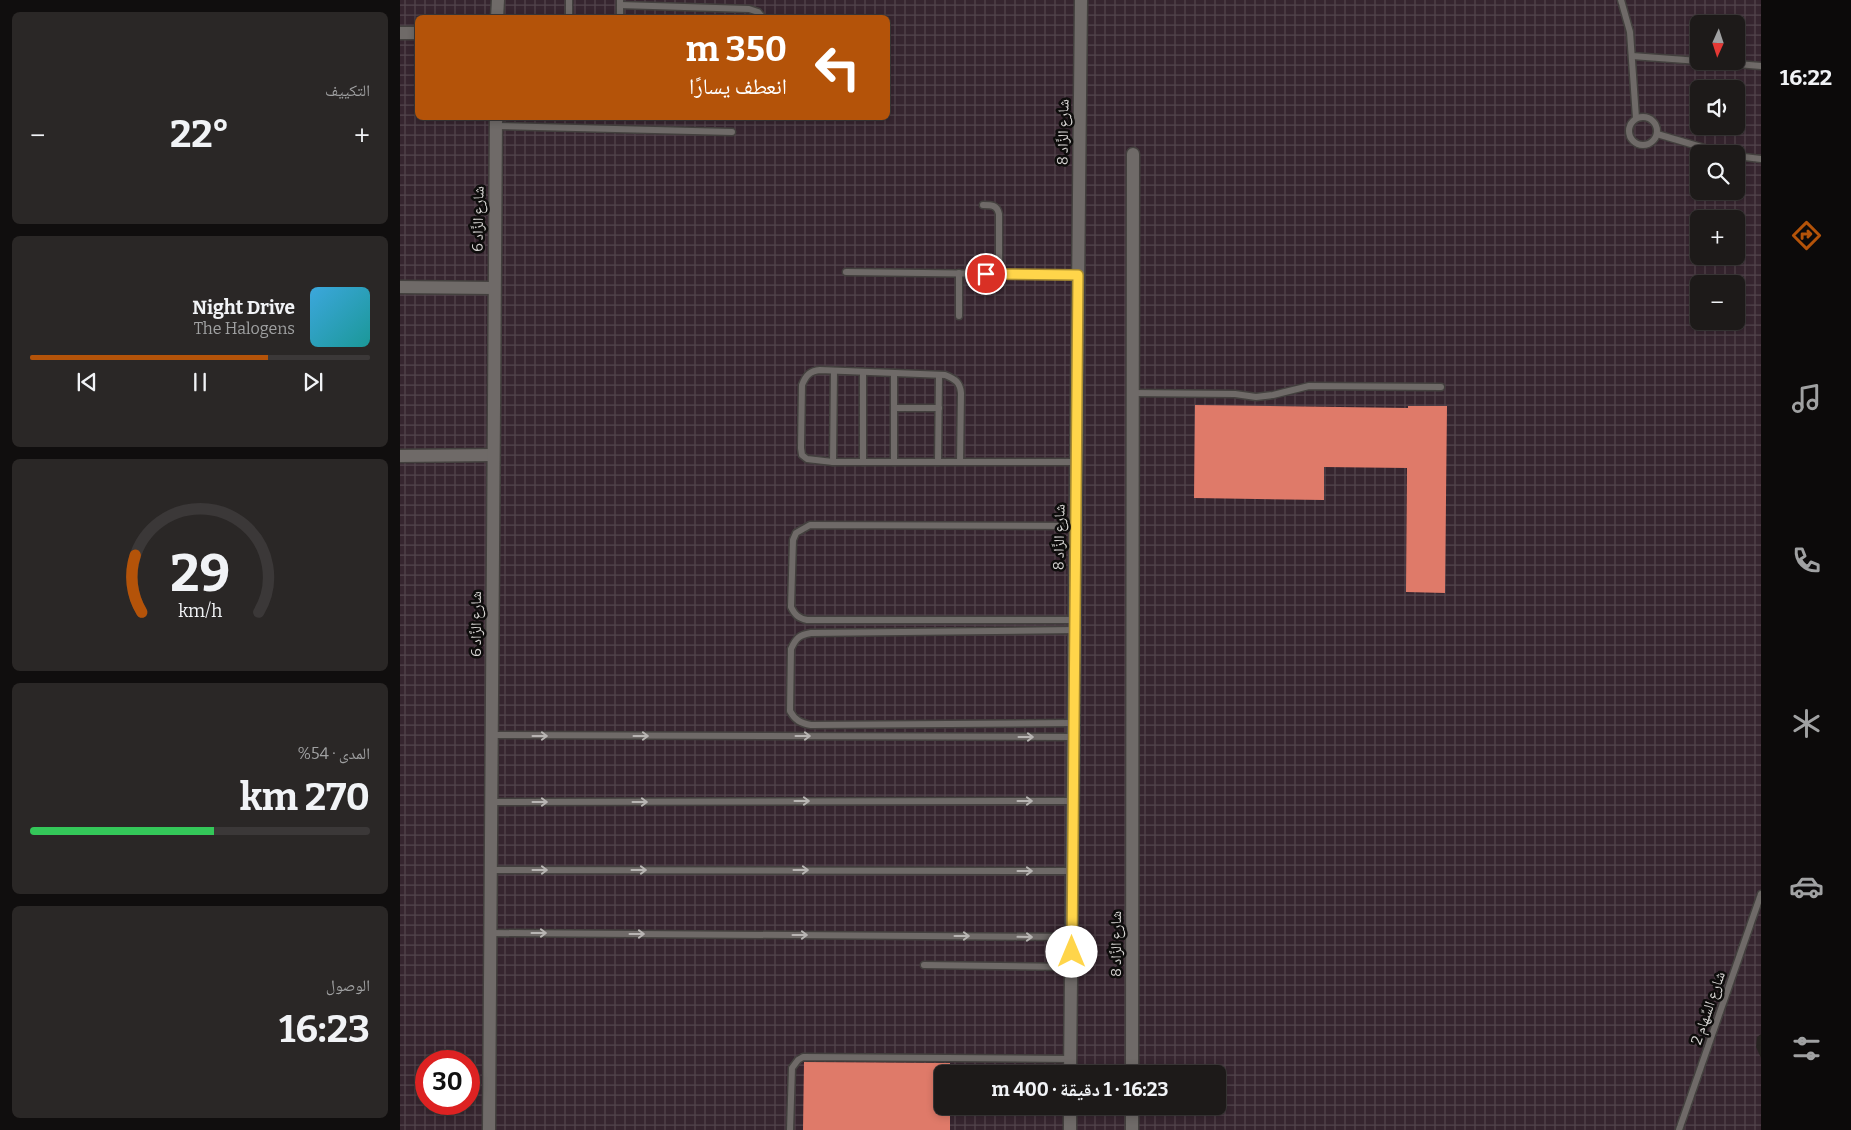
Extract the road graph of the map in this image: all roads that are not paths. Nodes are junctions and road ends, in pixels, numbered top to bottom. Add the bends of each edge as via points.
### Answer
1 (498, 0) edge
2 (569, 0) edge
3 (1081, 0) edge
4 (1621, 0) edge
5 (620, 2) edge
6 (631, 3) edge
7 (498, 15) edge
8 (569, 15) edge
9 (620, 15) edge
10 (761, 15) edge
11 (400, 33) edge
12 (415, 33) edge
13 (1632, 56) junction
14 (1690, 60) edge
15 (1745, 65) edge
16 (1761, 66) edge
17 (1636, 118) junction
18 (496, 122) edge
19 (732, 132) dead end
20 (1657, 134) junction
21 (1694, 145) edge
22 (1133, 154) dead end
23 (1745, 157) edge
24 (1761, 159) edge
25 (983, 205) dead end
26 (846, 272) dead end
27 (959, 273) junction
28 (999, 274) junction
29 (1078, 275) junction
30 (400, 287) edge
31 (494, 288) junction
32 (959, 316) dead end
33 (834, 371) junction
34 (863, 372) junction
35 (894, 373) junction
36 (939, 375) junction
37 (1441, 387) dead end
38 (1132, 393) junction
39 (894, 408) junction
40 (939, 408) junction
41 (493, 455) junction
42 (400, 456) edge
43 (832, 462) junction
44 (863, 462) junction
45 (894, 462) junction
46 (938, 462) junction
47 (960, 462) junction
48 (1076, 462) junction
49 (1075, 526) junction
50 (1074, 625) junction
51 (1073, 723) junction
52 (491, 735) junction
53 (1073, 737) junction
54 (1073, 801) junction
55 (491, 802) junction
56 (491, 870) junction
57 (1072, 871) junction
58 (1761, 894) edge
59 (490, 933) junction
60 (1072, 937) junction
61 (924, 965) dead end
62 (1072, 968) junction
63 (1070, 1059) junction
64 (1070, 1065) edge
65 (1132, 1065) edge
66 (1070, 1115) edge
67 (1132, 1115) edge
68 (489, 1130) edge
69 (790, 1130) edge
70 (1070, 1130) edge
71 (1132, 1130) edge
72 (1679, 1130) edge

1 - 7 street
2 - 8 lane
3 - 29 street, شارع الزَّاد 8
4 - 13 lane via 1629,24
5 - 6 lane
5 - 9 lane
6 - 10 lane via 749,9
11 - 12 street
13 - 14 lane
13 - 17 lane
15 - 16 lane
17 - 20 lane via 1652,120
17 - 20 lane via 1628,131 1636,144 1647,145
18 - 19 lane
18 - 31 street, شارع الزَّاد 6
20 - 21 lane
22 - 38 street, شارع الزَّاد 8
23 - 24 lane
25 - 28 lane via 993,205 1000,214
26 - 27 lane
27 - 28 lane
27 - 32 lane
28 - 29 lane
29 - 48 street, شارع الزَّاد 8
30 - 31 street
31 - 41 street, شارع الزَّاد 6
33 - 34 lane
33 - 43 lane
33 - 43 lane via 813,371 805,376 800,448 806,460
34 - 35 lane
34 - 44 lane
35 - 36 lane
35 - 39 lane
36 - 40 lane
36 - 47 lane via 954,378 960,385
37 - 38 lane via 1316,386 1256,398 1235,394
38 - 65 street, شارع الزَّاد 8
39 - 40 lane
39 - 45 lane
40 - 46 lane
41 - 42 street
41 - 52 street, شارع الزَّاد 6
43 - 44 lane
44 - 45 lane
45 - 46 lane
46 - 47 lane
47 - 48 lane
48 - 49 street, شارع الزَّاد 8
49 - 50 street, شارع الزَّاد 8
49 - 50 lane via 810,525 796,533 793,540 791,607 799,618 807,620
50 - 51 street, شارع الزَّاد 8
50 - 51 lane via 800,635 791,649 790,711 801,723 811,725
51 - 53 street, شارع الزَّاد 8
52 -> 53 lane
52 - 55 street, شارع الزَّاد 6
53 - 54 street, شارع الزَّاد 8
55 -> 54 lane
54 - 57 street, شارع الزَّاد 8
55 - 56 street, شارع الزَّاد 6
56 -> 57 lane
56 - 59 street, شارع الزَّاد 6
57 - 60 street, شارع الزَّاد 8
58 - 72 lane, شارع السِّهام 2
59 -> 60 lane
59 - 68 street, شارع الزَّاد 6
60 - 62 street, شارع الزَّاد 8
61 - 62 lane
62 - 63 street, شارع الزَّاد 8
63 - 64 street, شارع الزَّاد 8
63 - 69 lane via 802,1057 792,1068
66 - 70 street
67 - 71 street

